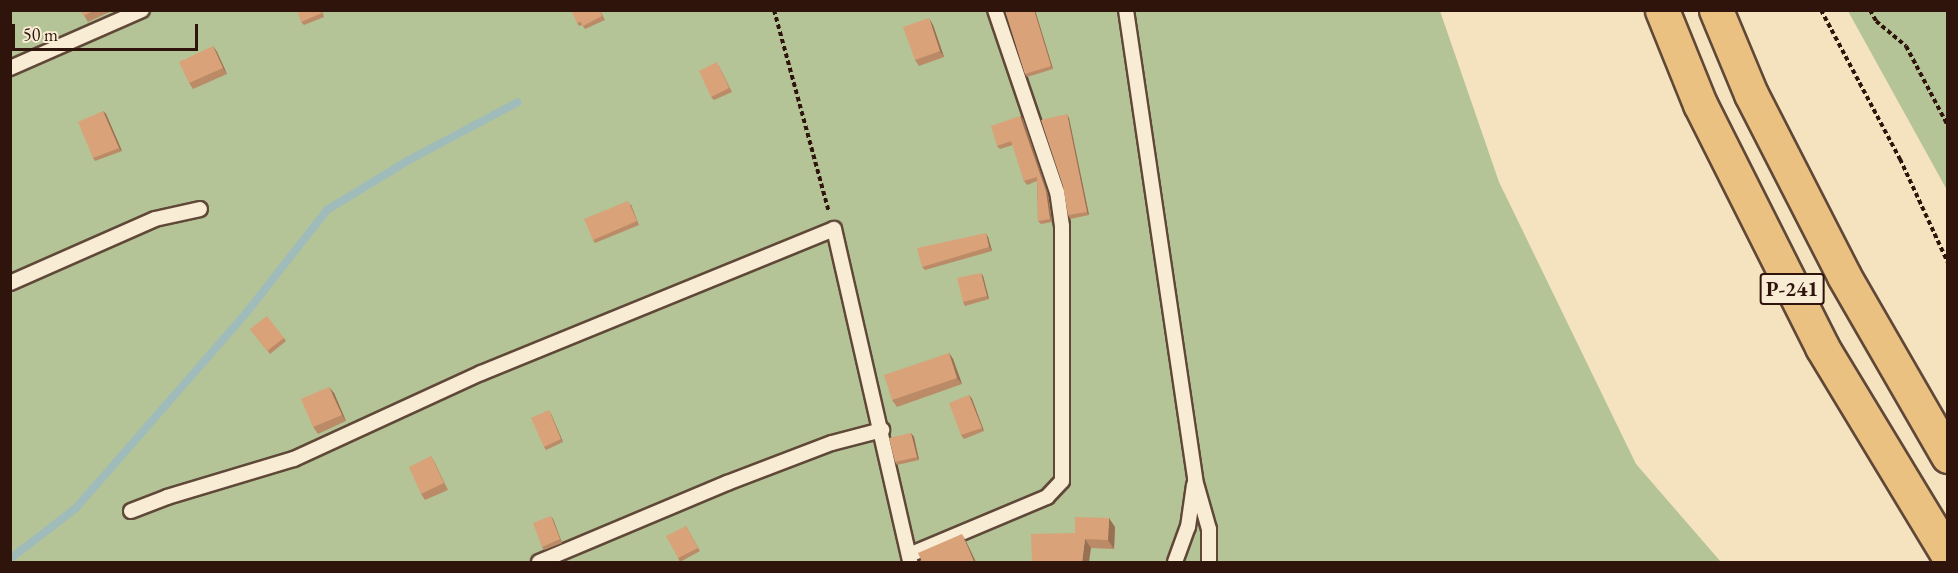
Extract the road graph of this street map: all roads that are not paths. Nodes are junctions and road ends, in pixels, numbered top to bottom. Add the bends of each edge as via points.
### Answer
1 (142, 10) edge
2 (995, 10) edge
3 (1126, 10) edge
4 (1662, 10) edge
5 (1716, 10) edge
6 (10, 68) edge
7 (200, 209) dead end
8 (10, 283) edge
9 (882, 430) junction
10 (1947, 456) edge
11 (1195, 480) junction
12 (132, 512) dead end
13 (1947, 555) edge
14 (909, 559) edge
15 (539, 562) edge
16 (1175, 562) edge
17 (1209, 562) edge

1 - 6 lane
2 - 14 lane via 1057,192 1062,226 1062,481 1047,496
3 - 11 lane
4 - 13 highway, Р-241 via 1700,104 1822,347
5 - 10 highway, Р-241 via 1751,94 1844,276
7 - 8 lane via 155,219
9 - 12 lane via 834,229 481,373 294,459 199,486
9 - 14 lane
9 - 15 lane via 832,443 727,483
11 - 16 lane via 1188,527
11 - 17 lane via 1209,529

